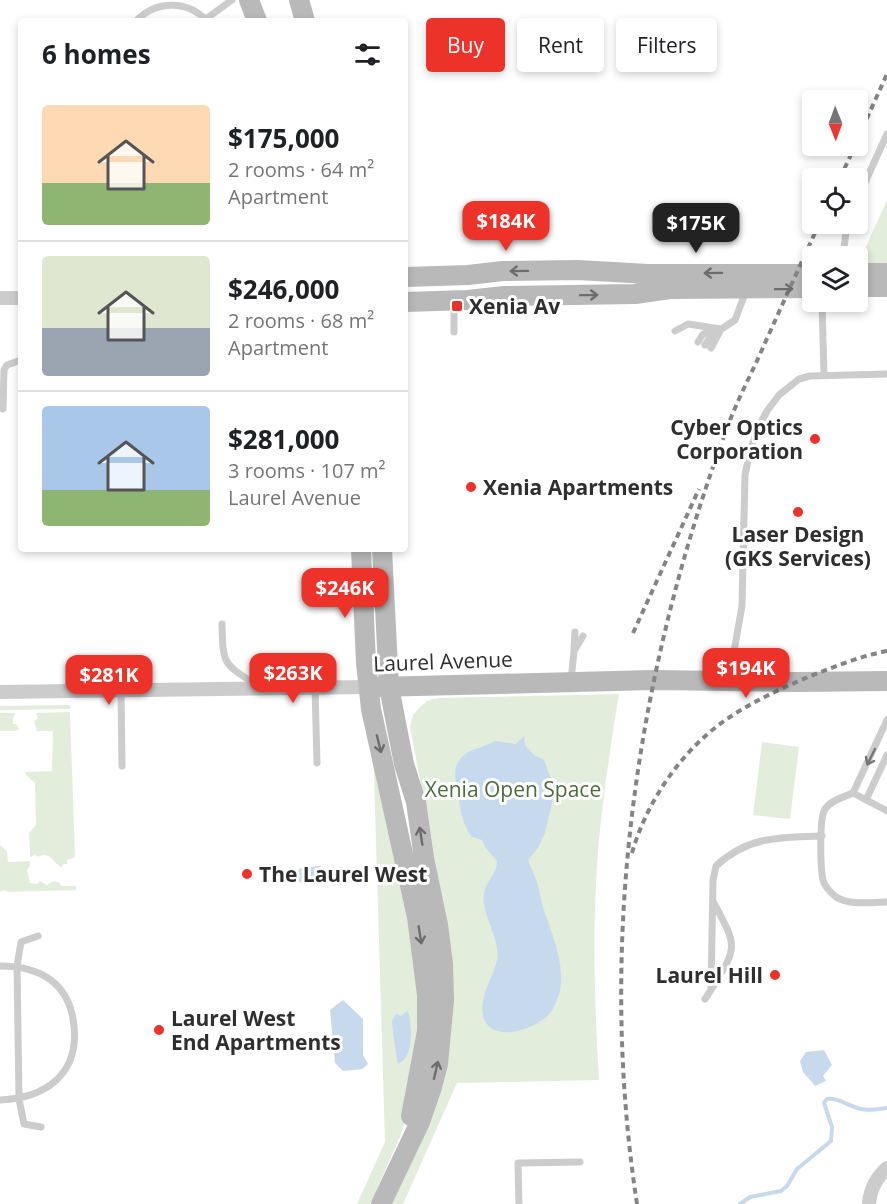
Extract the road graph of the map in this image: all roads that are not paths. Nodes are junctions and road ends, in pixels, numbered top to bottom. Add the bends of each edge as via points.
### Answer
1 (232, 0) edge
2 (249, 0) edge
3 (299, 0) edge
4 (139, 18) edge
5 (203, 18) edge
6 (208, 18) edge
7 (256, 18) edge
8 (304, 18) edge
9 (887, 134) edge
10 (868, 176) edge
11 (868, 273) edge
12 (887, 273) edge
13 (802, 274) edge
14 (408, 277) edge
15 (868, 287) edge
16 (887, 287) edge
17 (747, 288) junction
18 (802, 288) edge
19 (18, 297) edge
20 (0, 298) edge
21 (453, 301) junction
22 (408, 302) edge
23 (822, 312) edge
24 (721, 328) junction
25 (675, 331) dead end
26 (454, 332) dead end
27 (705, 345) dead end
28 (18, 361) edge
29 (887, 374) edge
30 (824, 375) junction
31 (3, 409) dead end
32 (361, 552) edge
33 (382, 552) edge
34 (222, 624) dead end
35 (575, 632) dead end
36 (583, 636) dead end
37 (574, 651) junction
38 (729, 680) junction
39 (571, 681) junction
40 (887, 681) edge
41 (368, 687) junction
42 (389, 687) junction
43 (263, 688) junction
44 (315, 688) junction
45 (121, 690) junction
46 (0, 692) edge
47 (887, 720) edge
48 (887, 755) edge
49 (317, 763) dead end
50 (122, 766) dead end
51 (853, 793) junction
52 (866, 800) junction
53 (887, 811) edge
54 (822, 836) junction
55 (713, 900) junction
56 (887, 902) edge
57 (38, 936) dead end
58 (0, 966) edge
59 (17, 966) junction
60 (711, 990) junction
61 (705, 999) dead end
62 (19, 1099) junction
63 (0, 1100) edge
64 (41, 1127) dead end
65 (580, 1162) dead end
66 (887, 1168) edge
67 (381, 1203) edge
68 (519, 1204) edge
69 (869, 1204) edge

1 - 6 lane
2 - 7 street
3 - 8 street
4 - 5 lane via 169,4 183,5
9 - 10 lane
11 - 12 street
13 -> 14 street via 578,270
15 - 16 street
17 -> 18 street
21 -> 17 street
17 - 24 lane via 735,320
19 - 20 street
21 - 22 street
21 - 26 lane
23 - 30 lane
24 - 25 lane via 687,324
24 - 27 lane
28 - 31 lane via 4,370
29 - 30 lane
30 - 38 lane via 799,379 779,395 767,411 750,451 745,475 742,606
32 - 41 street
33 - 42 street
34 - 43 lane via 223,653 230,668
35 - 37 lane
36 - 37 lane
37 - 39 lane
38 - 39 street, Laurel Avenue
38 - 40 street, Laurel Avenue
39 - 42 street, Laurel Avenue
41 - 42 street, Laurel Avenue
41 - 44 street, Laurel Avenue
41 -> 67 street via 417,917 427,994 427,1030 412,1115
67 -> 42 street via 432,1088 440,1053 444,1000 438,925 416,802
43 - 44 street, Laurel Avenue
43 - 45 street, Laurel Avenue
44 - 49 lane
45 - 46 street, Laurel Avenue
45 - 50 lane
47 -> 51 lane
48 - 52 lane
51 - 52 lane
51 - 54 lane via 825,809
52 - 53 lane
54 - 55 lane via 779,837 749,844 716,866
54 - 56 lane via 823,881 828,890 844,901
55 - 60 lane
55 - 60 lane via 732,946 730,959
57 - 59 lane via 21,942
58 - 59 lane
59 - 62 lane
59 - 62 lane via 43,975 59,986 73,1011 75,1030 74,1049 64,1072 41,1091
60 - 61 lane
62 - 63 lane
62 - 64 lane via 24,1124
65 - 68 lane via 518,1163
66 - 69 street via 876,1181

